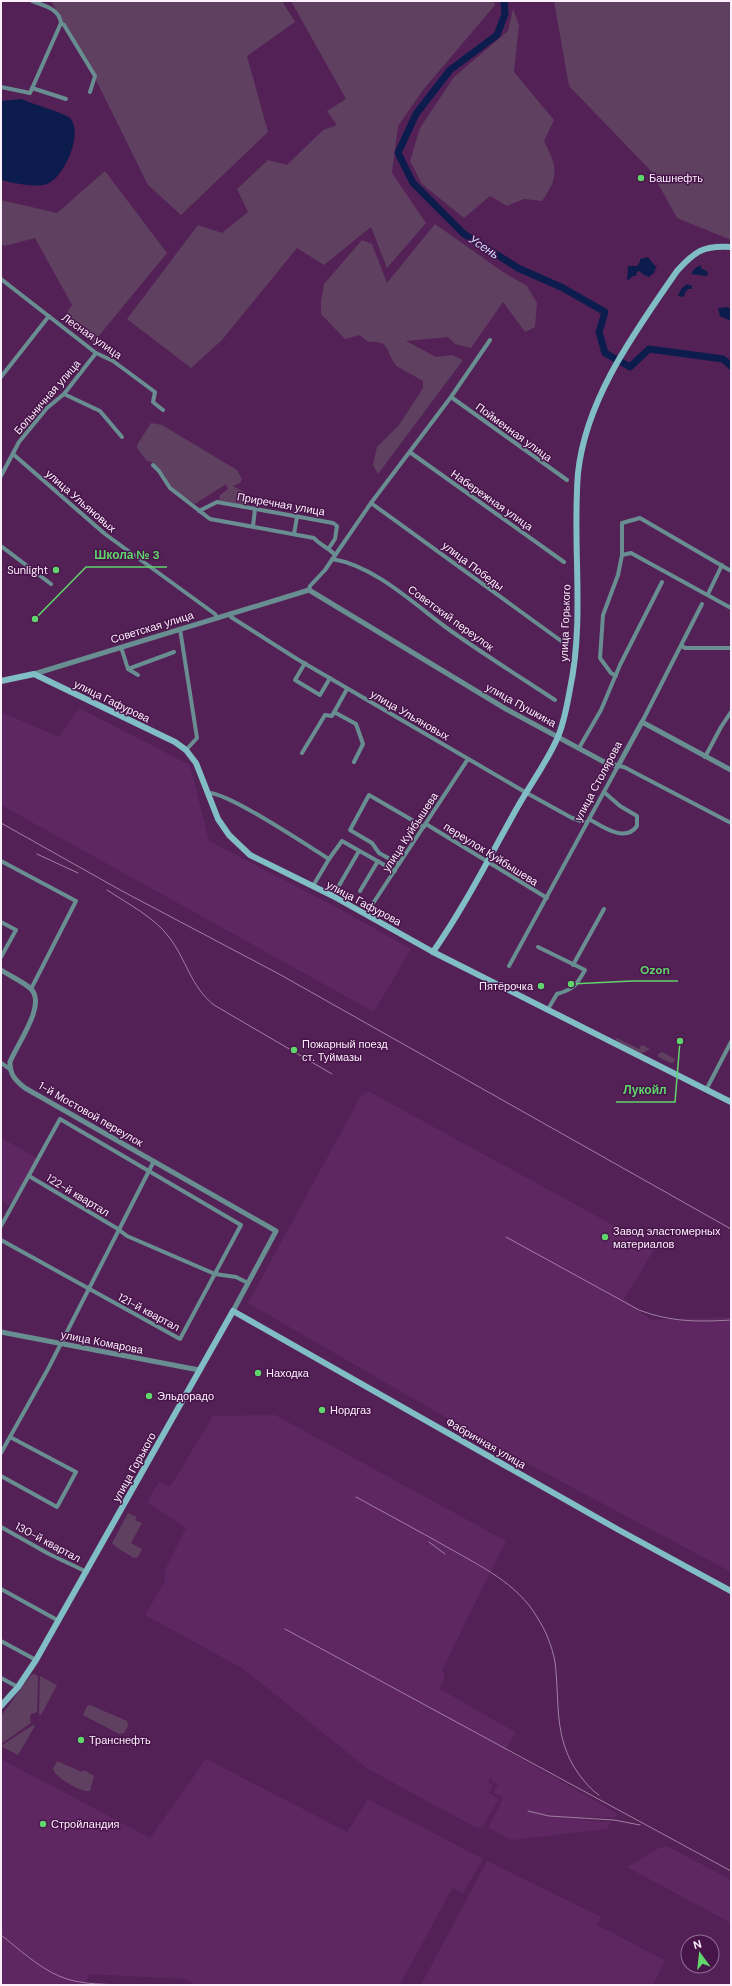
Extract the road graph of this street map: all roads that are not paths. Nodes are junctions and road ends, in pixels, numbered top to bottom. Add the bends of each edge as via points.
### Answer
1 (32, 1) edge
2 (47, 1) edge
3 (45, 6) junction
4 (61, 23) junction
5 (1, 86) edge
6 (32, 88) junction
7 (90, 92) dead end
8 (66, 99) dead end
9 (731, 247) edge
10 (1, 279) edge
11 (49, 316) junction
12 (490, 340) dead end
13 (96, 353) junction
14 (1, 377) edge
15 (64, 394) junction
16 (451, 398) junction
17 (163, 410) dead end
18 (122, 437) dead end
19 (410, 453) junction
20 (13, 454) junction
21 (153, 465) dead end
22 (1, 476) edge
23 (567, 480) dead end
24 (371, 503) junction
25 (255, 509) junction
26 (199, 512) junction
27 (297, 517) junction
28 (252, 526) junction
29 (294, 534) junction
30 (1, 546) edge
31 (329, 548) junction
32 (335, 555) junction
33 (622, 555) junction
34 (332, 560) junction
35 (564, 562) dead end
36 (722, 565) junction
37 (731, 570) edge
38 (662, 582) dead end
39 (51, 584) dead end
40 (308, 590) junction
41 (708, 594) junction
42 (702, 604) dead end
43 (731, 608) edge
44 (230, 614) junction
45 (217, 617) junction
46 (180, 629) junction
47 (564, 643) dead end
48 (682, 646) junction
49 (121, 648) junction
50 (731, 648) edge
51 (174, 652) dead end
52 (305, 663) junction
53 (128, 669) junction
54 (34, 674) junction
55 (138, 675) dead end
56 (616, 676) junction
57 (330, 678) junction
58 (1, 681) edge
59 (347, 689) junction
60 (555, 700) dead end
61 (334, 712) junction
62 (731, 712) edge
63 (642, 722) junction
64 (558, 737) junction
65 (579, 748) junction
66 (186, 750) junction
67 (302, 753) dead end
68 (706, 757) junction
69 (468, 759) junction
70 (354, 762) dead end
71 (618, 766) junction
72 (731, 770) edge
73 (525, 792) junction
74 (604, 792) junction
75 (208, 793) junction
76 (588, 821) junction
77 (731, 823) edge
78 (425, 826) junction
79 (359, 851) junction
80 (329, 859) junction
81 (1, 861) edge
82 (378, 861) junction
83 (487, 862) junction
84 (399, 864) junction
85 (395, 871) junction
86 (313, 886) junction
87 (360, 892) dead end
88 (333, 896) junction
89 (547, 898) junction
90 (604, 909) dead end
91 (366, 914) junction
92 (1, 922) edge
93 (538, 947) dead end
94 (433, 952) junction
95 (1, 957) edge
96 (573, 965) junction
97 (509, 966) dead end
98 (1, 970) edge
99 (31, 989) junction
100 (548, 1010) junction
101 (731, 1042) edge
102 (1, 1063) edge
103 (10, 1069) junction
104 (706, 1090) junction
105 (731, 1102) edge
106 (154, 1161) junction
107 (149, 1171) junction
108 (29, 1176) junction
109 (1, 1226) edge
110 (118, 1229) junction
111 (276, 1231) joint
112 (1, 1240) edge
113 (215, 1274) junction
114 (248, 1283) junction
115 (88, 1290) junction
116 (233, 1311) junction
117 (1, 1332) edge
118 (60, 1345) junction
119 (199, 1370) junction
120 (10, 1437) junction
121 (1, 1453) edge
122 (1, 1476) edge
123 (1, 1527) edge
124 (87, 1572) junction
125 (1, 1589) edge
126 (731, 1591) edge
127 (59, 1620) junction
128 (1, 1641) edge
129 (36, 1660) junction
130 (1, 1678) edge
131 (18, 1687) junction
132 (1, 1706) edge

1 - 3 street
2 - 3 street
3 - 4 street via 54,10
4 - 6 street
4 - 7 street via 95,76
5 - 6 street via 30,93
6 - 8 street
9 - 64 main road, улица Горького via 706,248 690,256 677,271 612,372 594,409 578,472 576,640 570,688
10 - 11 street, Лесная улица
11 - 13 street, Лесная улица
11 - 14 street
12 - 16 street
13 - 15 street, Больничная улица
13 - 17 street, Лесная улица via 113,361 155,392 153,402
15 - 18 street via 100,411
15 - 20 street, Больничная улица via 47,408 19,442
16 - 19 street
16 - 23 street, Пойменная улица
19 - 24 street
19 - 35 street, Набережная улица
20 - 22 street, Больничная улица
20 - 45 street, улица Ульяновых via 105,534
21 - 26 street via 170,488
24 - 32 street
24 - 47 street, улица Победы
25 - 26 street, Приречная улица via 217,502
25 - 27 street, Приречная улица
25 - 28 street
26 - 28 street via 210,519
27 - 29 street
27 - 31 street, Приречная улица via 333,523 337,526 335,539
28 - 29 street
29 - 31 street via 314,538
30 - 39 street
31 - 32 street
32 - 34 street
33 - 36 street via 622,523 640,518
33 - 41 street via 631,553
33 - 56 street via 618,575 603,615 600,658
34 - 40 street
34 - 60 street, Советский переулок via 354,565 384,582 465,641
36 - 37 street
36 - 41 street
38 - 56 street
40 - 44 street, Советская улица
40 - 64 street, улица Пушкина
41 - 43 street
42 - 48 street, улица Столярова
44 - 45 street, Советская улица
44 - 52 street, улица Ульяновых
45 - 46 street, Советская улица
46 - 49 street, Советская улица
46 - 66 street via 197,738
48 - 50 street
48 - 63 street, улица Столярова
49 - 53 street
49 - 54 street, Советская улица
51 - 53 street
52 - 57 street, улица Ульяновых
52 - 57 street via 295,680 320,695
53 - 55 street
54 - 58 main road, Советская улица
54 - 66 main road, улица Гафурова via 169,739
56 - 65 street via 601,710
57 - 59 street, улица Ульяновых
59 - 61 street
59 - 69 street, улица Ульяновых
61 - 67 street via 332,716 325,714
61 - 70 street via 356,724 363,744
62 - 68 street
63 - 68 street
63 - 71 street, улица Столярова
64 - 65 street, улица Пушкина
64 - 73 main road, улица Горького
65 - 71 street, улица Пушкина via 606,763
66 - 75 main road, улица Гафурова via 196,763
68 - 72 street
69 - 73 street, улица Ульяновых
69 - 78 street, улица Куйбышева
71 - 74 street, улица Столярова
71 - 77 street, улица Пушкина
73 - 76 street, улица Ульяновых via 572,818
73 - 83 main road, улица Горького
74 - 76 street, улица Столярова
74 - 76 street, улица Ульяновых via 637,816 637,826 629,833 620,834
75 - 80 street via 215,792 249,810
75 - 86 main road, улица Гафурова via 218,819 229,835 250,855
76 - 89 street, улица Столярова
78 - 83 street, переулок Куйбышева
78 - 84 street, улица Куйбышева
78 - 84 street, переулок Куйбышева via 369,795 350,830 372,843 379,853
79 - 80 street via 342,841
79 - 82 street
79 - 88 street
80 - 86 street
81 - 99 street via 76,901
82 - 85 street
82 - 87 street
83 - 89 street, переулок Куйбышева
83 - 94 main road, улица Горького
84 - 85 street, улица Куйбышева
85 - 91 street, улица Куйбышева
86 - 88 main road, улица Гафурова
88 - 91 main road, улица Гафурова
89 - 97 street, улица Столярова
90 - 96 street
91 - 94 main road, улица Гафурова
92 - 95 street via 16,930
93 - 96 street
94 - 100 main road, улица Гафурова
96 - 100 street via 585,970 578,983 571,990 557,994
98 - 99 street
99 - 103 street via 36,1001 35,1012 13,1055
100 - 104 main road, улица Гафурова
101 - 104 street
102 - 103 street
103 - 106 street, 1-й Мостовой переулок via 16,1080 25,1088
104 - 105 main road, улица Гафурова
106 - 107 street
106 - 111 street, 1-й Мостовой переулок
107 - 108 street, 122-й квартал via 60,1119
107 - 110 street
107 - 113 street, 121-й квартал via 242,1225
108 - 109 street, 122-й квартал
108 - 110 street, 122-й квартал
110 - 113 street via 127,1236
110 - 115 street
111 - 114 street, улица Горького
112 - 115 street
113 - 114 street via 236,1277
113 - 115 street, 121-й квартал via 180,1339
114 - 116 street, улица Горького
115 - 118 street
116 - 119 main road, улица Горького
116 - 126 main road, Фабричная улица
117 - 118 street, улица Комарова
118 - 119 street, улица Комарова
118 - 120 street
119 - 124 main road, улица Горького
120 - 121 street
120 - 122 street via 76,1472 57,1507
123 - 124 street, 130-й квартал
124 - 127 main road, улица Горького
125 - 127 street
127 - 129 main road, улица Горького
128 - 129 street
129 - 131 main road, улица Горького
130 - 131 street
131 - 132 main road, улица Горького

